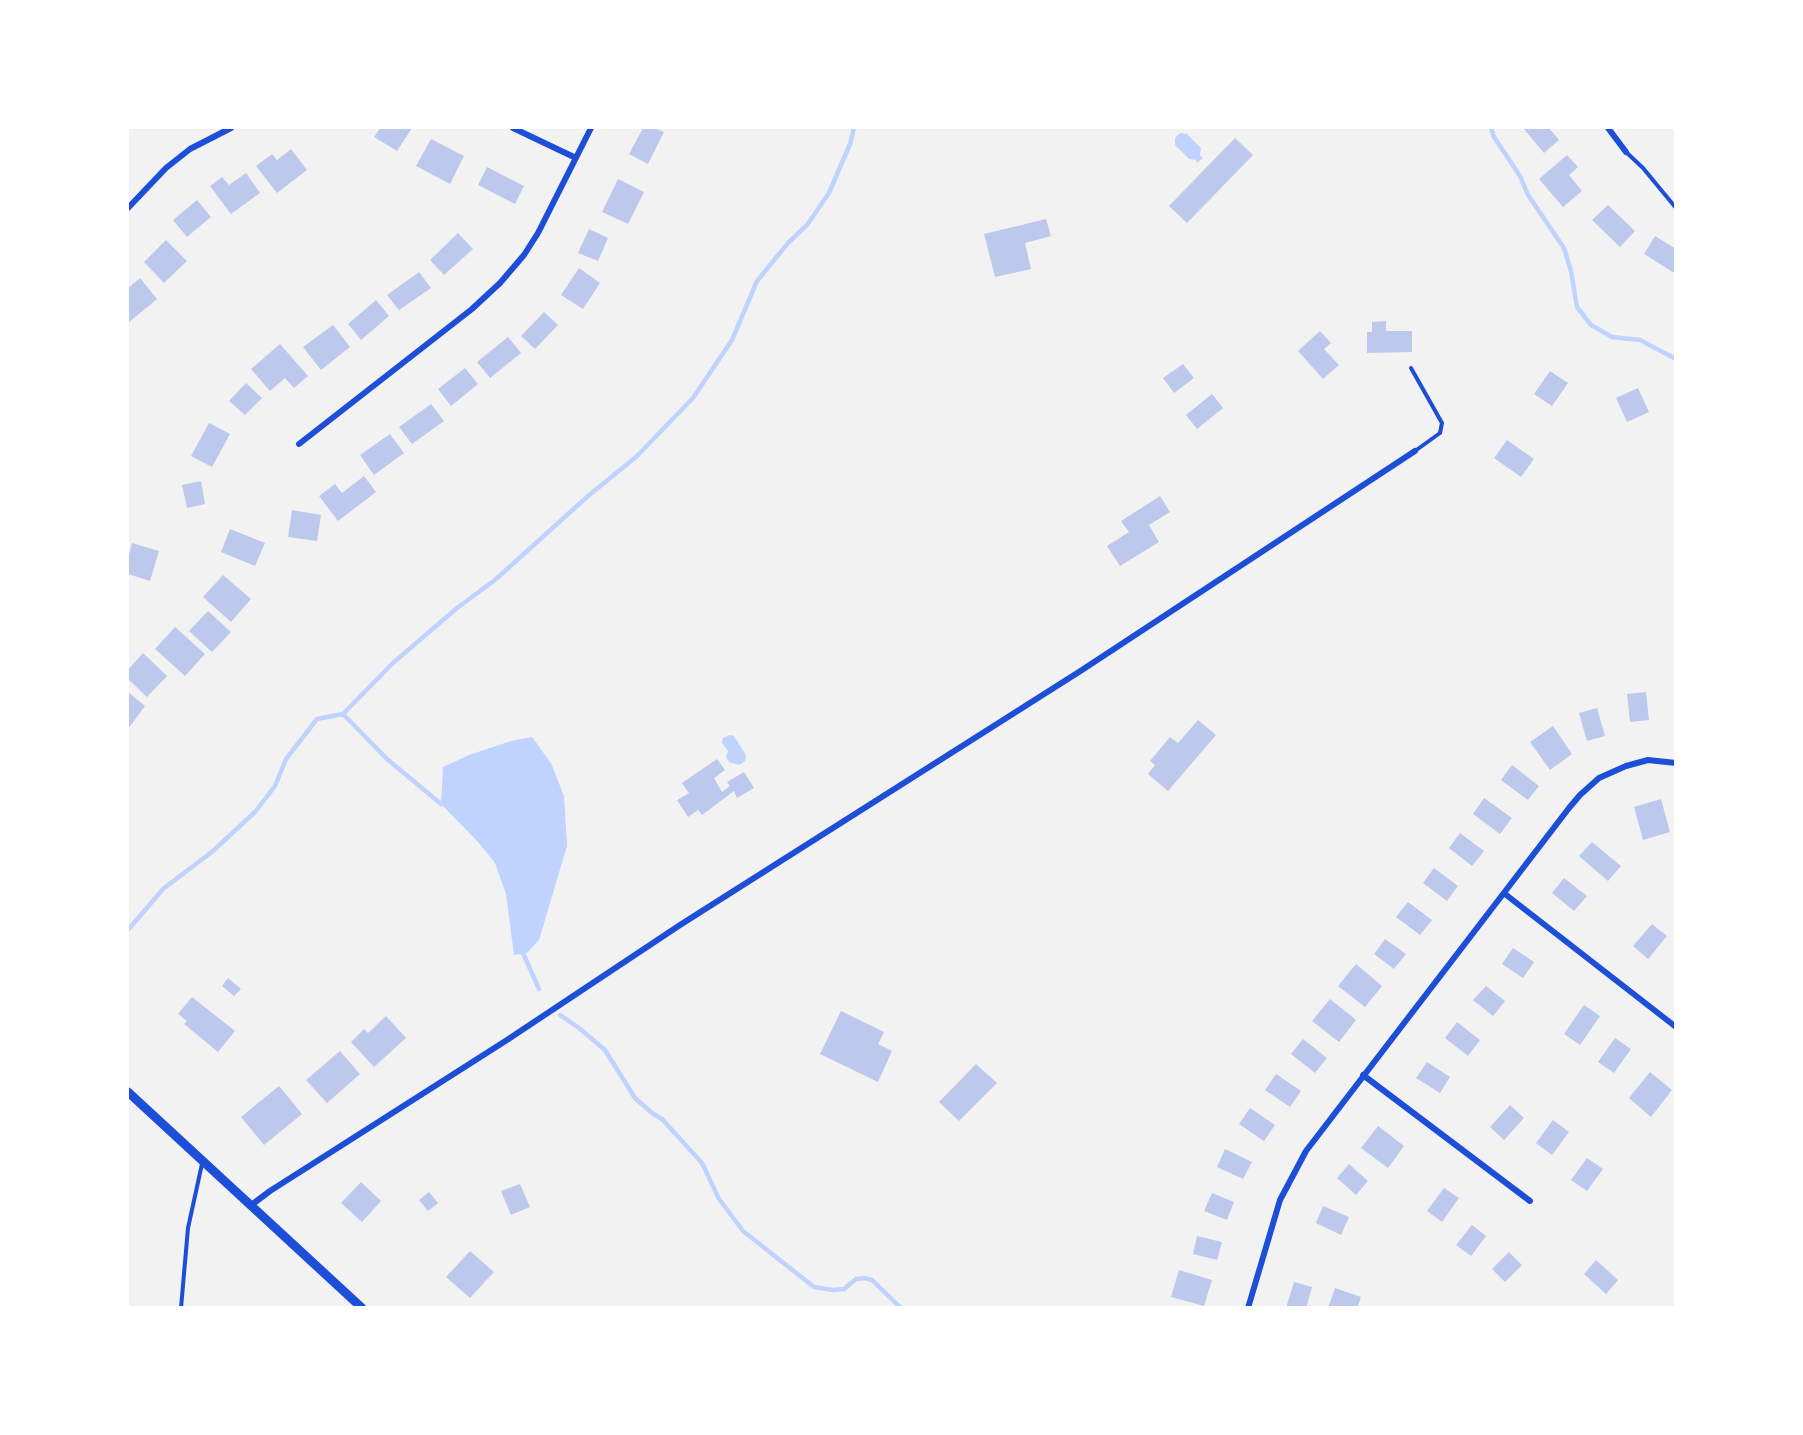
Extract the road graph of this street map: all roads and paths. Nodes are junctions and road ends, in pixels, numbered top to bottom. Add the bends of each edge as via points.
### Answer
1 (231, 128) edge
2 (513, 128) edge
3 (591, 128) edge
4 (1608, 128) edge
5 (1626, 152) joint
6 (576, 158) junction
7 (128, 208) edge
8 (1676, 208) edge
9 (1411, 368) dead end
10 (299, 444) dead end
11 (1415, 451) joint
12 (1676, 763) edge
13 (1505, 894) junction
14 (1676, 1027) edge
15 (1363, 1075) junction
16 (128, 1092) edge
17 (203, 1160) junction
18 (1530, 1201) dead end
19 (250, 1206) junction
20 (181, 1308) edge
21 (362, 1308) edge
22 (1248, 1308) edge

1 - 7 street via 182,155
2 - 6 street
3 - 6 street
4 - 5 street
5 - 8 lane
6 - 10 street via 538,234 500,284
9 - 11 lane via 1442,423 1440,433
11 - 19 street
12 - 13 street via 1648,760 1599,778 1569,808
13 - 14 street
13 - 15 street
15 - 18 street
15 - 22 street via 1306,1151 1280,1200
16 - 17 street
17 - 19 street
17 - 20 lane via 188,1228
19 - 21 street

